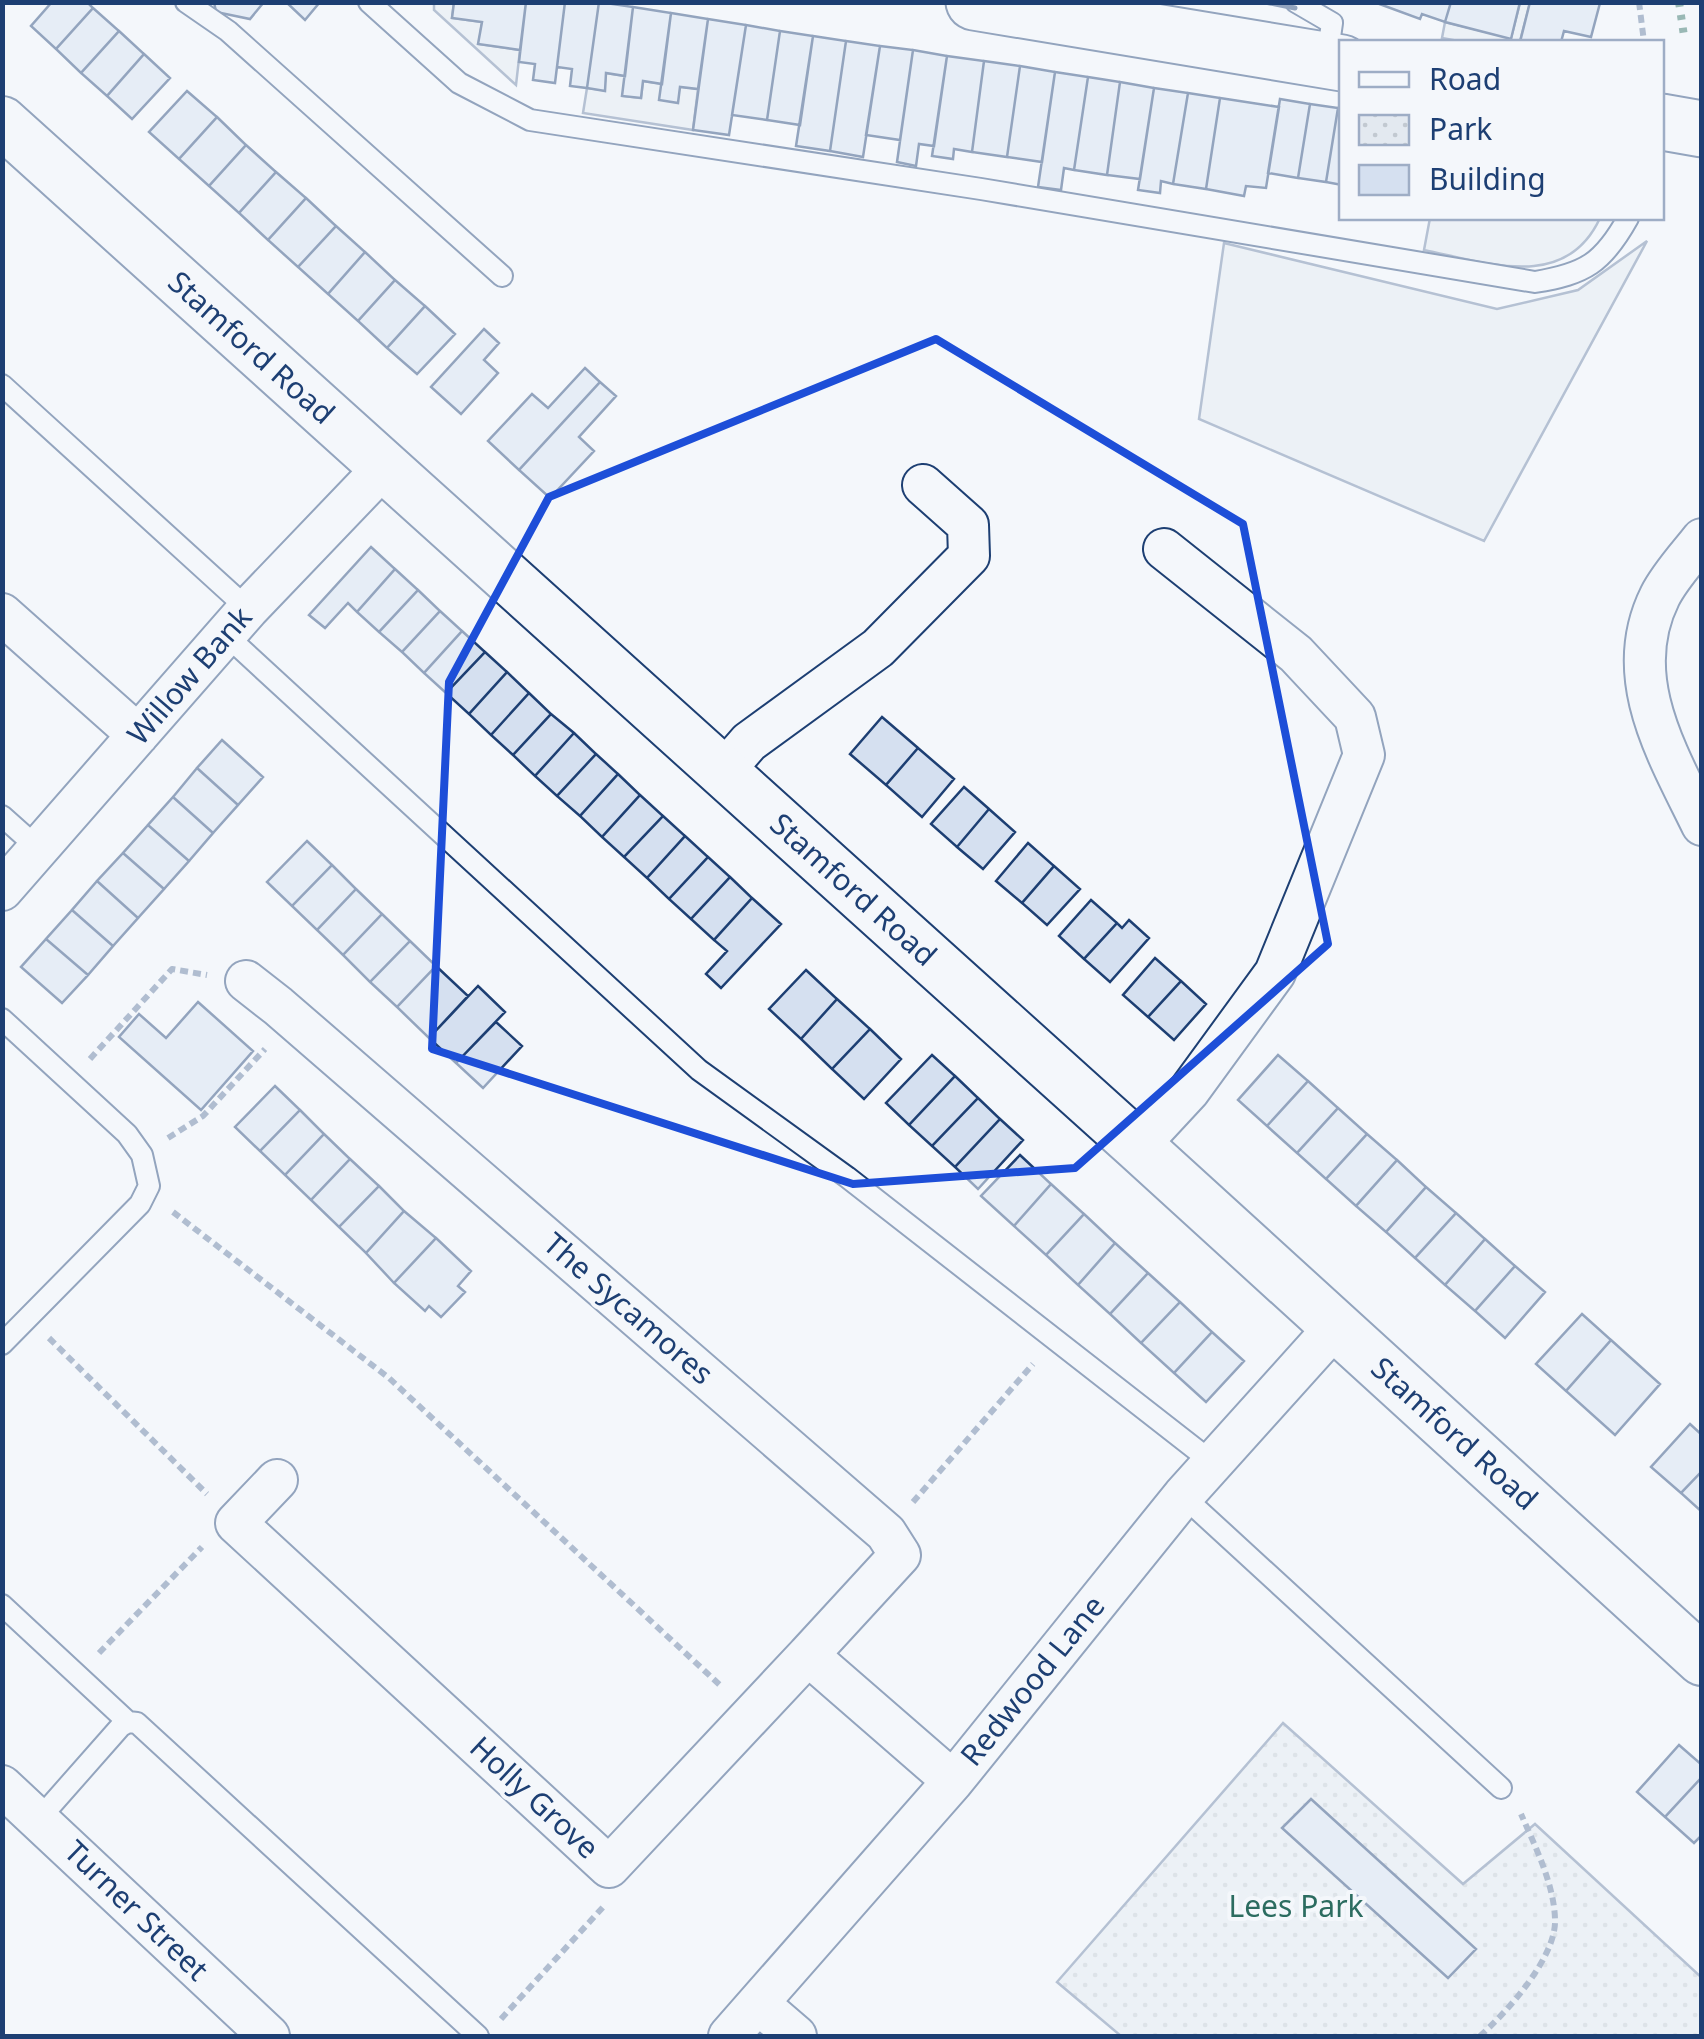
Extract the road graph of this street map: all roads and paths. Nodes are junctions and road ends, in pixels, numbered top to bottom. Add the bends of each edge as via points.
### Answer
1 (186, 2) edge
2 (369, 2) edge
3 (974, 2) edge
4 (1296, 2) edge
5 (1639, 2) edge
6 (1644, 40) edge
7 (1334, 61) edge
8 (2, 122) edge
9 (1664, 122) edge
10 (1702, 129) edge
11 (1627, 220) edge
12 (502, 276) dead end
13 (2, 385) edge
14 (383, 468) junction
15 (923, 486) dead end
16 (1702, 538) edge
17 (1164, 549) dead end
18 (2, 614) edge
19 (238, 622) junction
20 (138, 735) junction
21 (722, 773) junction
22 (2, 816) edge
23 (1702, 825) edge
24 (38, 848) junction
25 (2, 890) edge
26 (246, 982) joint
27 (2, 1019) edge
28 (293, 1019) junction
29 (69, 1082) junction
30 (1138, 1146) junction
31 (142, 1155) junction
32 (146, 1195) junction
33 (28, 1318) junction
34 (1336, 1326) junction
35 (1052, 1340) junction
36 (2, 1344) edge
37 (1212, 1462) junction
38 (276, 1480) dead end
39 (1183, 1496) junction
40 (234, 1520) junction
41 (886, 1533) junction
42 (2, 1605) edge
43 (808, 1655) junction
44 (1702, 1660) edge
45 (78, 1675) junction
46 (752, 1714) junction
47 (128, 1722) junction
48 (953, 1781) junction
49 (2, 1786) edge
50 (1502, 1788) joint
51 (40, 1819) junction
52 (609, 1867) junction
53 (760, 2004) junction
54 (498, 2023) dead end
55 (268, 2036) edge
56 (478, 2036) edge
57 (729, 2036) edge
58 (796, 2036) edge
59 (1480, 2036) edge

1 - 12 lane via 228,31
2 - 11 lane via 459,83 530,120 1535,282 1573,276 1612,248
3 - 7 main road
4 - 7 lane via 1332,24
5 - 6 path
8 - 14 street, Stamford Road
9 - 10 main road
13 - 19 lane
14 - 19 street, Willow Bank
14 - 21 street, Stamford Road
15 - 21 street via 968,525 968,556 878,648 749,742
16 - 23 street via 1660,595 1644,641 1645,692
17 - 30 street via 1296,654 1355,717 1364,756 1275,973 1189,1091
18 - 20 street
19 - 20 street, Willow Bank
19 - 35 lane via 699,1070 846,1176
20 - 24 street, Willow Bank
21 - 30 street, Stamford Road
22 - 24 lane
24 - 25 street, Willow Bank
26 - 28 street, The Sycamores
26 - 29 path via 172,969
27 - 29 lane
28 - 31 path via 203,1116
28 - 41 street, The Sycamores
29 - 31 lane
30 - 34 street, Stamford Road
31 - 32 lane
32 - 33 lane
32 - 46 path via 389,1378
33 - 36 lane
33 - 40 path
34 - 37 street, Redwood Lane
34 - 44 street, Stamford Road
35 - 37 lane
35 - 41 path
37 - 39 street, Redwood Lane
38 - 40 street
39 - 48 street, Redwood Lane
39 - 50 lane
40 - 45 path
40 - 52 street, Holly Grove
41 - 43 street via 900,1556
42 - 45 lane
43 - 46 street, Holly Grove
43 - 48 street
45 - 47 lane
46 - 52 street, Holly Grove
47 - 51 lane
47 - 56 lane
48 - 53 street, Redwood Lane
49 - 51 street, Turner Street
50 - 59 path via 1533,1840 1556,1922 1530,1985
51 - 55 street, Turner Street
52 - 54 path via 610,1900
53 - 57 street, Redwood Lane
53 - 58 street

